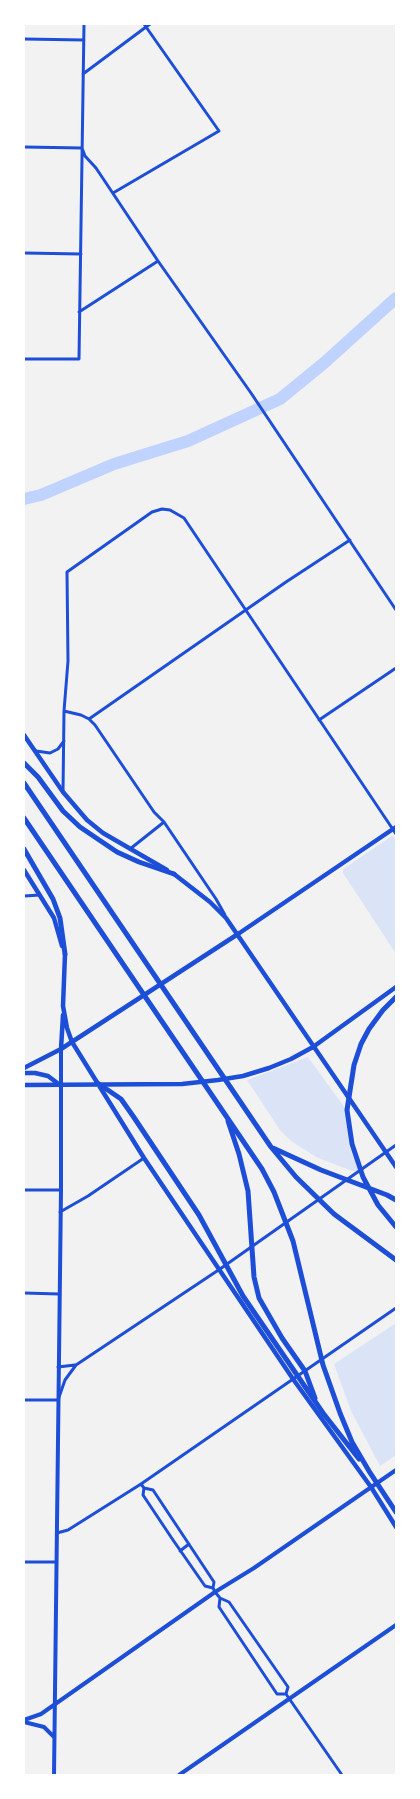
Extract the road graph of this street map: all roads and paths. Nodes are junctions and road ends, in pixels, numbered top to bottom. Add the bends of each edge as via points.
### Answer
1 (84, 24) edge
2 (147, 25) edge
3 (24, 39) edge
4 (84, 40) junction
5 (83, 74) junction
6 (24, 147) edge
7 (82, 148) junction
8 (113, 193) junction
9 (24, 253) edge
10 (81, 254) junction
11 (158, 261) junction
12 (79, 312) junction
13 (24, 358) edge
14 (350, 540) junction
15 (246, 610) junction
16 (396, 610) edge
17 (396, 668) edge
18 (64, 710) junction
19 (89, 718) junction
20 (319, 720) junction
21 (24, 735) edge
22 (64, 740) junction
23 (35, 751) junction
24 (24, 762) edge
25 (24, 783) edge
26 (63, 792) junction
27 (24, 818) edge
28 (164, 822) junction
29 (394, 828) edge
30 (396, 834) edge
31 (24, 849) edge
32 (130, 849) junction
33 (24, 870) edge
34 (174, 874) junction
35 (41, 895) junction
36 (24, 896) edge
37 (226, 918) junction
38 (238, 934) junction
39 (65, 954) junction
40 (396, 987) edge
41 (396, 997) edge
42 (64, 1006) junction
43 (72, 1042) junction
44 (313, 1046) junction
45 (61, 1049) junction
46 (24, 1068) edge
47 (24, 1073) edge
48 (99, 1084) junction
49 (24, 1085) edge
50 (60, 1085) junction
51 (226, 1116) junction
52 (396, 1145) edge
53 (271, 1147) junction
54 (386, 1152) junction
55 (144, 1158) junction
56 (396, 1167) edge
57 (24, 1190) edge
58 (61, 1190) junction
59 (396, 1200) edge
60 (60, 1212) junction
61 (396, 1227) edge
62 (396, 1260) edge
63 (220, 1269) junction
64 (24, 1294) edge
65 (59, 1294) junction
66 (396, 1308) edge
67 (76, 1365) junction
68 (58, 1367) junction
69 (305, 1371) junction
70 (293, 1379) junction
71 (24, 1400) edge
72 (58, 1400) junction
73 (321, 1418) junction
74 (396, 1470) edge
75 (369, 1471) junction
76 (141, 1484) junction
77 (371, 1487) junction
78 (144, 1488) junction
79 (396, 1512) edge
80 (396, 1527) edge
81 (57, 1533) junction
82 (189, 1544) junction
83 (180, 1551) junction
84 (24, 1562) edge
85 (56, 1562) junction
86 (214, 1590) junction
87 (220, 1598) junction
88 (396, 1625) edge
89 (286, 1694) junction
90 (290, 1699) junction
91 (54, 1705) junction
92 (24, 1721) edge
93 (54, 1737) junction
94 (54, 1775) edge
95 (179, 1775) edge
96 (342, 1775) edge

1 - 4 street
2 - 5 street
2 - 8 street via 219,131
3 - 4 street
4 - 5 street
5 - 7 street
6 - 7 street
7 - 8 street
7 - 10 street
8 - 11 street
9 - 10 street
10 - 12 street
11 - 12 street
11 - 14 street
12 - 13 street via 79,359
14 - 15 street
14 - 16 street
15 - 18 street via 184,518 170,510 152,512 67,572 68,661
15 - 19 street
15 - 20 street
17 - 20 street
18 - 19 street
18 - 22 street
19 - 28 street
20 - 29 street
21 - 23 main road
22 - 23 street via 50,754
22 - 26 street
23 - 26 main road
24 - 34 highway via 80,827 117,852
25 - 53 highway
26 - 32 main road via 86,820
27 - 51 highway
28 - 32 street
28 - 37 street
29 - 30 street
29 - 38 main road
31 - 39 highway via 53,899 60,918
32 - 34 main road
33 - 35 main road
34 - 37 main road
35 - 36 street
35 - 39 main road via 54,918
37 - 38 main road
38 - 43 main road
38 - 44 main road
39 - 42 main road
40 - 44 main road
41 - 61 highway via 383,1010 361,1044 347,1110 352,1144 363,1178 378,1205
42 - 43 main road
42 - 45 main road
43 - 45 main road
43 - 48 main road
44 - 48 main road via 291,1059 243,1076 182,1084
44 - 54 main road
45 - 46 main road
45 - 50 street
47 - 50 main road via 48,1076
48 - 50 main road
48 - 55 main road
48 - 75 highway via 121,1099 211,1236 243,1296 323,1413
49 - 50 main road
50 - 58 street
51 - 69 highway via 246,1177 254,1277 260,1298
51 - 75 highway via 274,1192 293,1241 330,1388 352,1442
52 - 54 street
53 - 59 highway
53 - 62 highway via 334,1214
54 - 56 main road
54 - 63 street
55 - 60 street
55 - 63 main road
57 - 58 street
58 - 60 street
60 - 65 street
63 - 67 street
63 - 70 main road
64 - 65 street
65 - 68 street
66 - 69 street
67 - 68 street
67 - 72 street via 65,1380
68 - 72 street
69 - 70 street
69 - 73 highway
70 - 73 main road
70 - 76 street
71 - 72 street
72 - 81 street
73 - 77 main road
74 - 77 street
75 - 79 highway
76 - 78 street
76 - 81 street via 68,1530
77 - 80 main road
77 - 86 street via 254,1568
78 - 82 street via 153,1490
78 - 83 street via 143,1495
81 - 85 street
82 - 83 street
82 - 86 street via 214,1582
83 - 86 street via 206,1586
84 - 85 street
85 - 91 street
86 - 87 street
86 - 91 street
87 - 89 street via 229,1602 288,1686
87 - 89 street via 219,1607 277,1694
88 - 90 street
89 - 90 street
90 - 95 street
90 - 96 street
91 - 92 street
91 - 93 street
92 - 93 street via 44,1728
93 - 94 street

